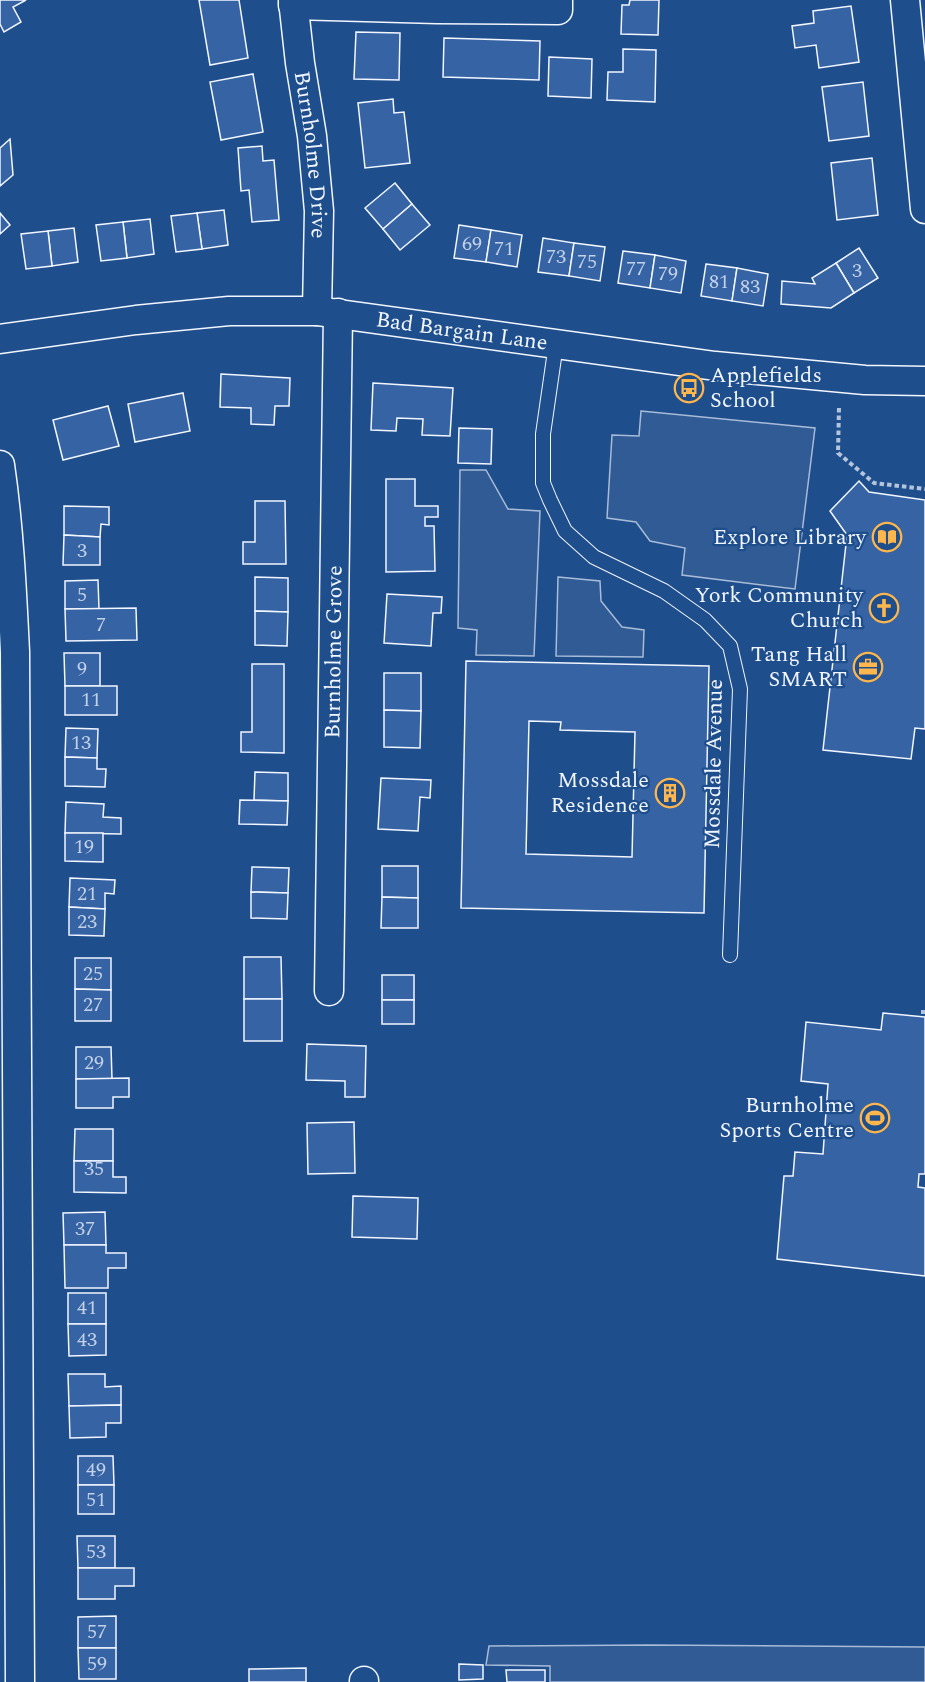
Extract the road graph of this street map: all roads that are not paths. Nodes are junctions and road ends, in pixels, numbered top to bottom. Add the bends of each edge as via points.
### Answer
1 (558, 0) edge
2 (905, 0) edge
3 (293, 2) edge
4 (925, 209) edge
5 (328, 312) junction
6 (0, 339) edge
7 (556, 344) junction
8 (925, 381) edge
9 (0, 465) edge
10 (730, 955) dead end
11 (329, 991) dead end
12 (20, 1682) edge

1 - 3 street via 558,10
2 - 4 street
3 - 5 street, Burnholme Drive via 312,136
5 - 6 street, Bad Bargain Lane via 229,311
5 - 7 street, Bad Bargain Lane
5 - 11 street, Burnholme Grove
7 - 8 street, Bad Bargain Lane via 715,366 866,380
7 - 10 lane, Mossdale Avenue via 543,434 543,483 565,531 594,557 664,591 705,620 730,646 735,660 740,689
9 - 12 street via 15,652

